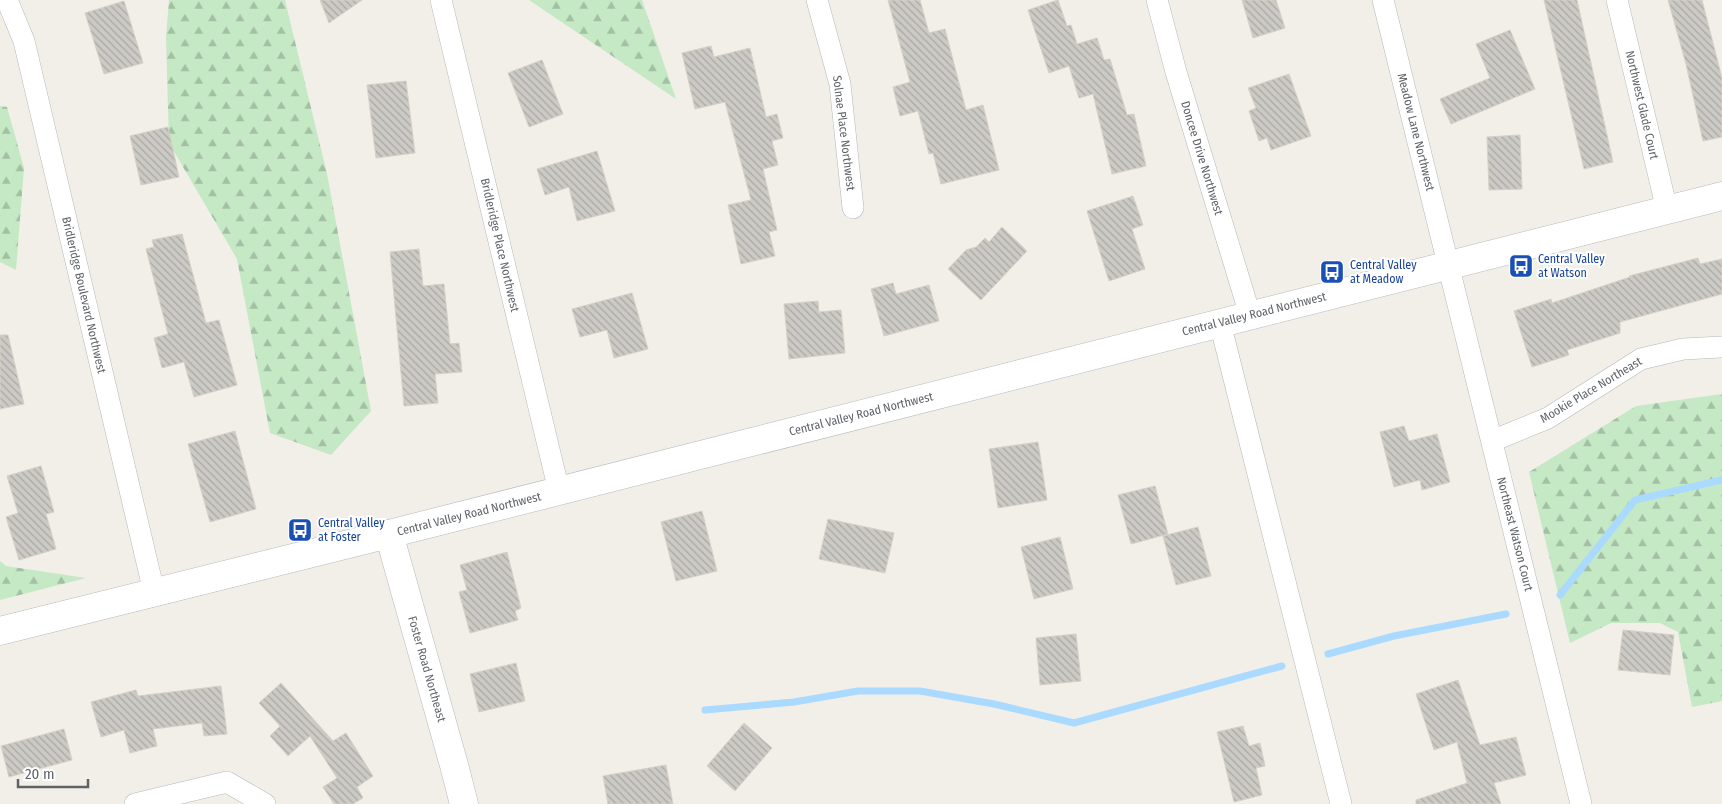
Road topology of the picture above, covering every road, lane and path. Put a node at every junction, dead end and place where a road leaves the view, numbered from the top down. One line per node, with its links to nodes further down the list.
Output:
1 (7, 0): 17 (street, Bridleridge Boulevard Northwest)
2 (441, 0): 15 (street, Bridleridge Place Northwest)
3 (817, 0): 8 (street, Solnae Place Northwest)
4 (1157, 0): 11 (street, Doncee Drive Northwest)
5 (1383, 0): 10 (street, Meadow Lane Northwest)
6 (1617, 0): 9 (street, Northwest Glade Court)
7 (1722, 196): 9 (main road, Central Valley Road Northwest)
8 (853, 208)
9 (1667, 210): 10 (main road, Central Valley Road Northwest)
10 (1449, 264): 11 (main road, Central Valley Road Northwest); 14 (street, Northeast Watson Court)
11 (1250, 315): 12 (main road, Central Valley Road Northwest)
12 (1220, 323): 15 (main road, Central Valley Road Northwest); 22 (street)
13 (1722, 347): 14 (street, Mookie Place Northeast)
14 (1492, 441): 23 (street, Northeast Watson Court)
15 (559, 491): 16 (main road, Central Valley Road Northwest)
16 (389, 534): 17 (main road, Central Valley Road Northwest); 21 (main road, Foster Road Northeast)
17 (154, 592): 18 (main road, Central Valley Road Northwest)
18 (0, 631)
19 (135, 804): 20 (street)
20 (265, 804)
21 (464, 804)
22 (1341, 804)
23 (1580, 804)

